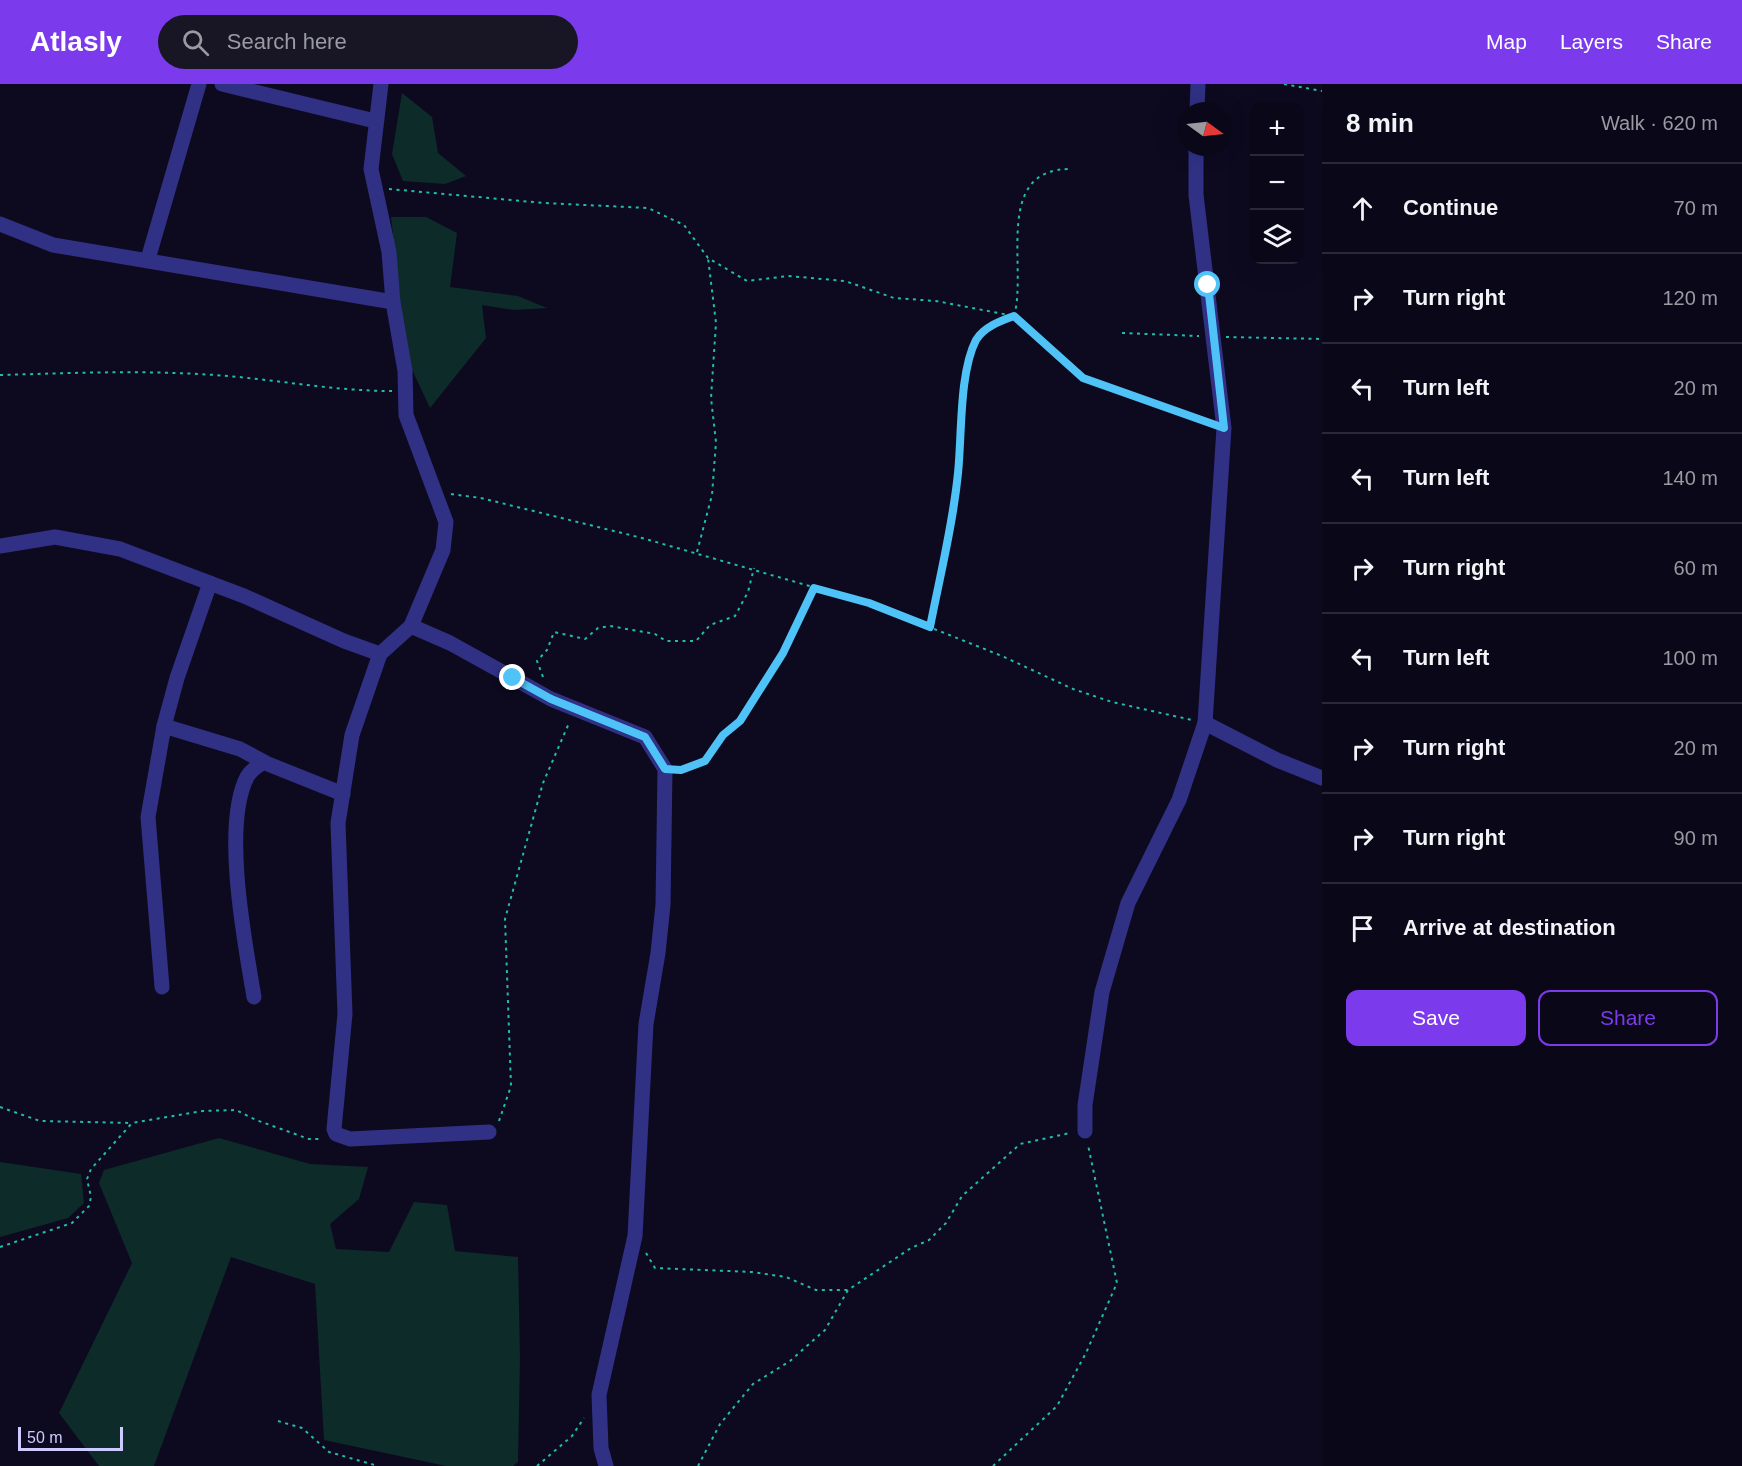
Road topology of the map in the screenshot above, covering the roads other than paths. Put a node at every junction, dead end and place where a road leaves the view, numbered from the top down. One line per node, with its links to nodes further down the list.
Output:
1 (199, 84): 9 (street)
2 (222, 84): 6 (street)
3 (381, 84): 6 (street)
4 (1198, 84): 5 (street)
5 (1197, 102)
6 (375, 121): 10 (street)
7 (1197, 156): 15 (street)
8 (0, 224): 9 (street)
9 (148, 259): 10 (street)
10 (393, 302): 13 (street)
11 (0, 548): 12 (street)
12 (210, 583): 14 (street); 16 (street)
13 (411, 626): 14 (street); 24 (street)
14 (380, 654): 19 (street)
15 (1205, 723): 18 (street); 22 (street)
16 (164, 726): 17 (street); 20 (street)
17 (264, 762): 19 (street); 21 (street)
18 (1322, 778)
19 (343, 794): 23 (street)
20 (162, 987)
21 (254, 997)
22 (1085, 1131)
23 (489, 1132)
24 (606, 1466)

